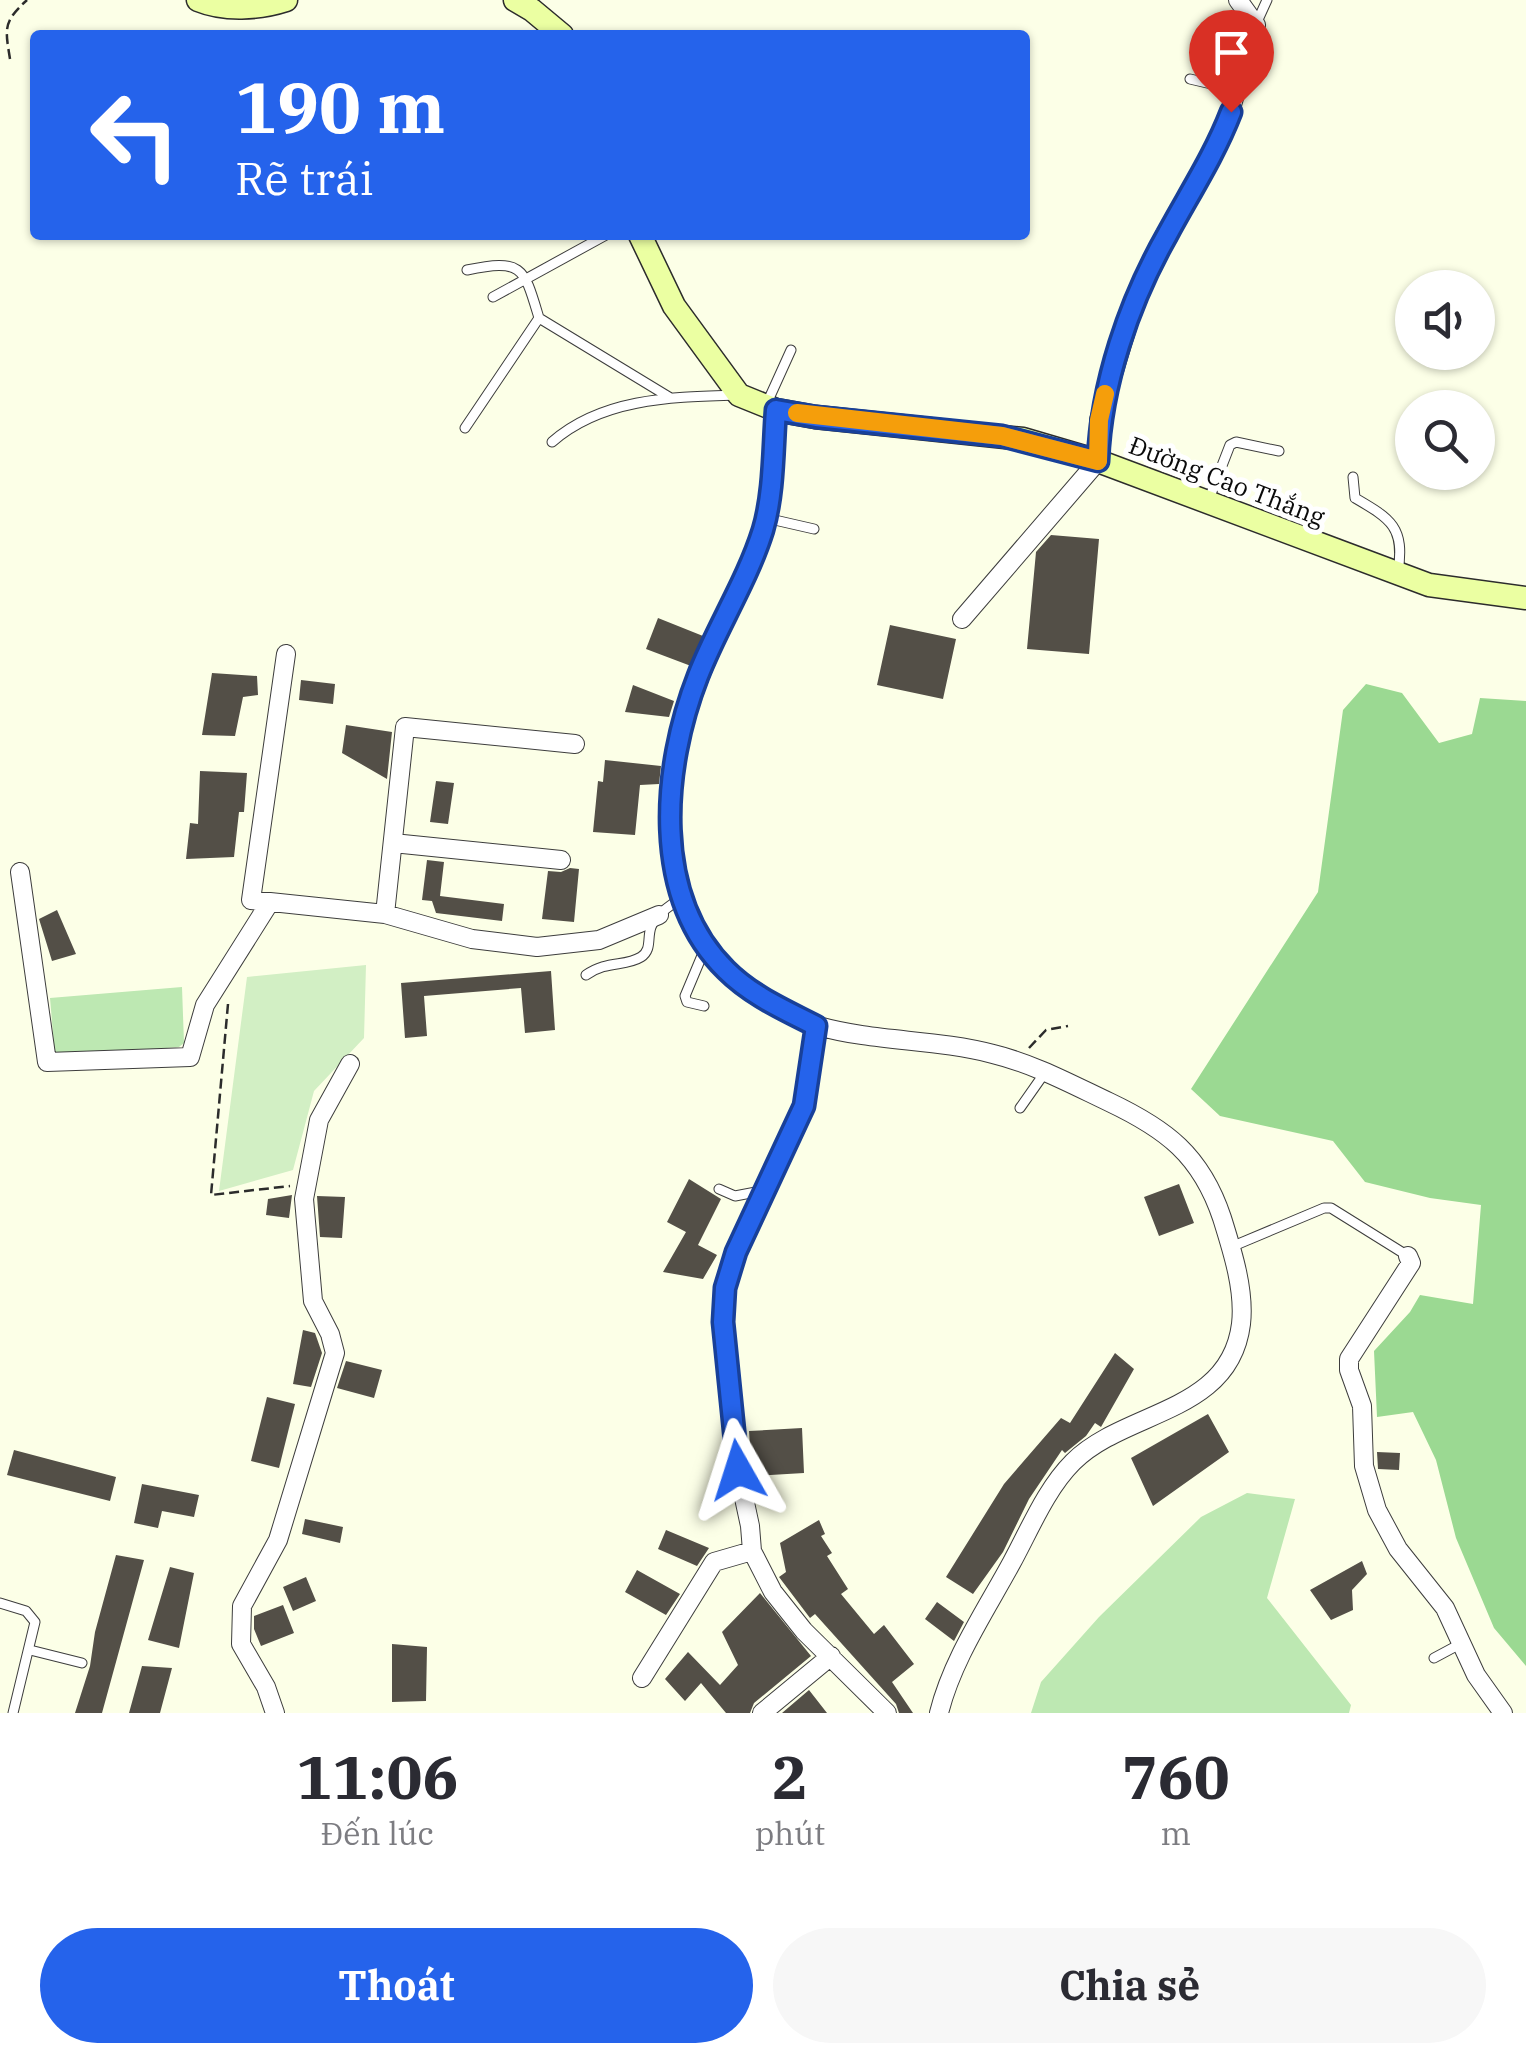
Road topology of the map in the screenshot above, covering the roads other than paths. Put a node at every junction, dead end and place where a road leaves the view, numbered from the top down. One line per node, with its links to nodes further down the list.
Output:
1 (198, 0): 2 (street)
2 (286, 0)
3 (515, 0): 7 (street)
4 (1238, 0): 6 (street)
5 (1267, 0): 6 (lane)
6 (1256, 24): 9 (street)
7 (555, 30)
8 (1190, 79): 9 (lane)
9 (1237, 90): 23 (street)
10 (597, 240): 13 (lane)
11 (642, 240): 17 (street)
12 (468, 270): 13 (lane)
13 (527, 279): 14 (lane); 15 (lane)
14 (494, 297)
15 (540, 318): 18 (lane); 20 (lane)
16 (791, 350): 19 (lane)
17 (739, 396): 18 (lane); 19 (street, Đường Cao Thắng)
18 (669, 398): 21 (lane)
19 (771, 408): 23 (street, Đường Cao Thắng); 26 (street)
20 (465, 428)
21 (552, 442)
22 (1279, 451): 25 (lane)
23 (1098, 461): 25 (street, Đường Cao Thắng); 30 (street)
24 (1353, 477): 28 (lane)
25 (1208, 502): 28 (street, Đường Cao Thắng)
26 (766, 518): 27 (lane); 36 (street)
27 (814, 529)
28 (1398, 574): 29 (street, Đường Cao Thắng)
29 (1526, 598)
30 (962, 619)
31 (286, 654): 37 (street)
32 (575, 744): 33 (street)
33 (393, 843): 34 (street); 38 (street)
34 (561, 860)
35 (20, 872): 37 (street)
36 (680, 898): 39 (lane); 40 (street)
37 (270, 902): 38 (street)
38 (385, 914): 39 (street)
39 (659, 915): 41 (lane)
40 (706, 946): 42 (lane); 43 (street)
41 (586, 975)
42 (704, 1006)
43 (816, 1026): 45 (street); 48 (street)
44 (350, 1064): 60 (street)
45 (1046, 1071): 46 (lane); 49 (street)
46 (1020, 1108)
47 (719, 1190): 48 (lane)
48 (764, 1195): 51 (street)
49 (1231, 1248): 50 (lane); 63 (street)
50 (1408, 1256): 53 (street)
51 (752, 1551): 55 (street); 58 (street)
52 (0, 1603): 54 (lane)
53 (1462, 1643): 56 (lane); 64 (street)
54 (30, 1650): 57 (lane); 59 (lane)
55 (831, 1656): 61 (street); 62 (street)
56 (1434, 1658)
57 (82, 1662)
58 (642, 1678)
59 (13, 1713)
60 (276, 1713)
61 (762, 1713)
62 (886, 1713)
63 (939, 1713)
64 (1503, 1713)

